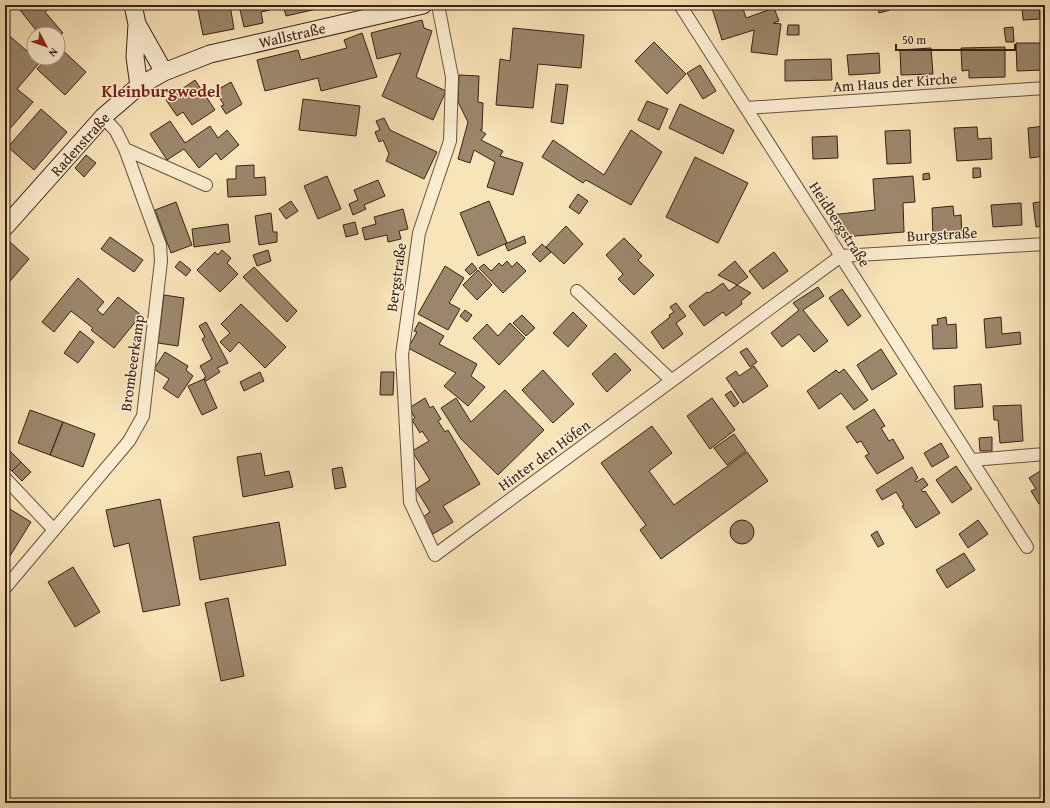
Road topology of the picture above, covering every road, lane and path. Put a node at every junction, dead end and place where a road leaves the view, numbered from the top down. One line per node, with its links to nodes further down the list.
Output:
1 (133, 5): 5 (street)
2 (423, 5): 6 (street, Wallstraße)
3 (438, 5): 23 (street, Bergstraße)
4 (680, 5): 9 (street, Heidbergstraße)
5 (137, 24): 6 (street); 7 (street)
6 (164, 72): 7 (street, Radenstraße)
7 (139, 86): 10 (street, Radenstraße)
8 (1045, 88): 9 (street, Am Haus der Kirche)
9 (746, 108): 15 (street, Heidbergstraße)
10 (103, 117): 11 (street, Brombeerkamp); 13 (street, Radenstraße)
11 (125, 149): 12 (street); 21 (street, Brombeerkamp)
12 (206, 185)
13 (5, 227)
14 (1045, 244): 15 (street, Burgstraße)
15 (841, 256): 17 (street, Hinter den Höfen); 19 (street, Heidbergstraße)
16 (577, 291): 17 (street)
17 (671, 380): 23 (street, Hinter den Höfen)
18 (1045, 454): 19 (street)
19 (972, 460): 22 (street, Heidbergstraße)
20 (5, 478): 21 (street)
21 (54, 530): 24 (street, Brombeerkamp)
22 (1028, 547)
23 (435, 554)
24 (5, 588)

